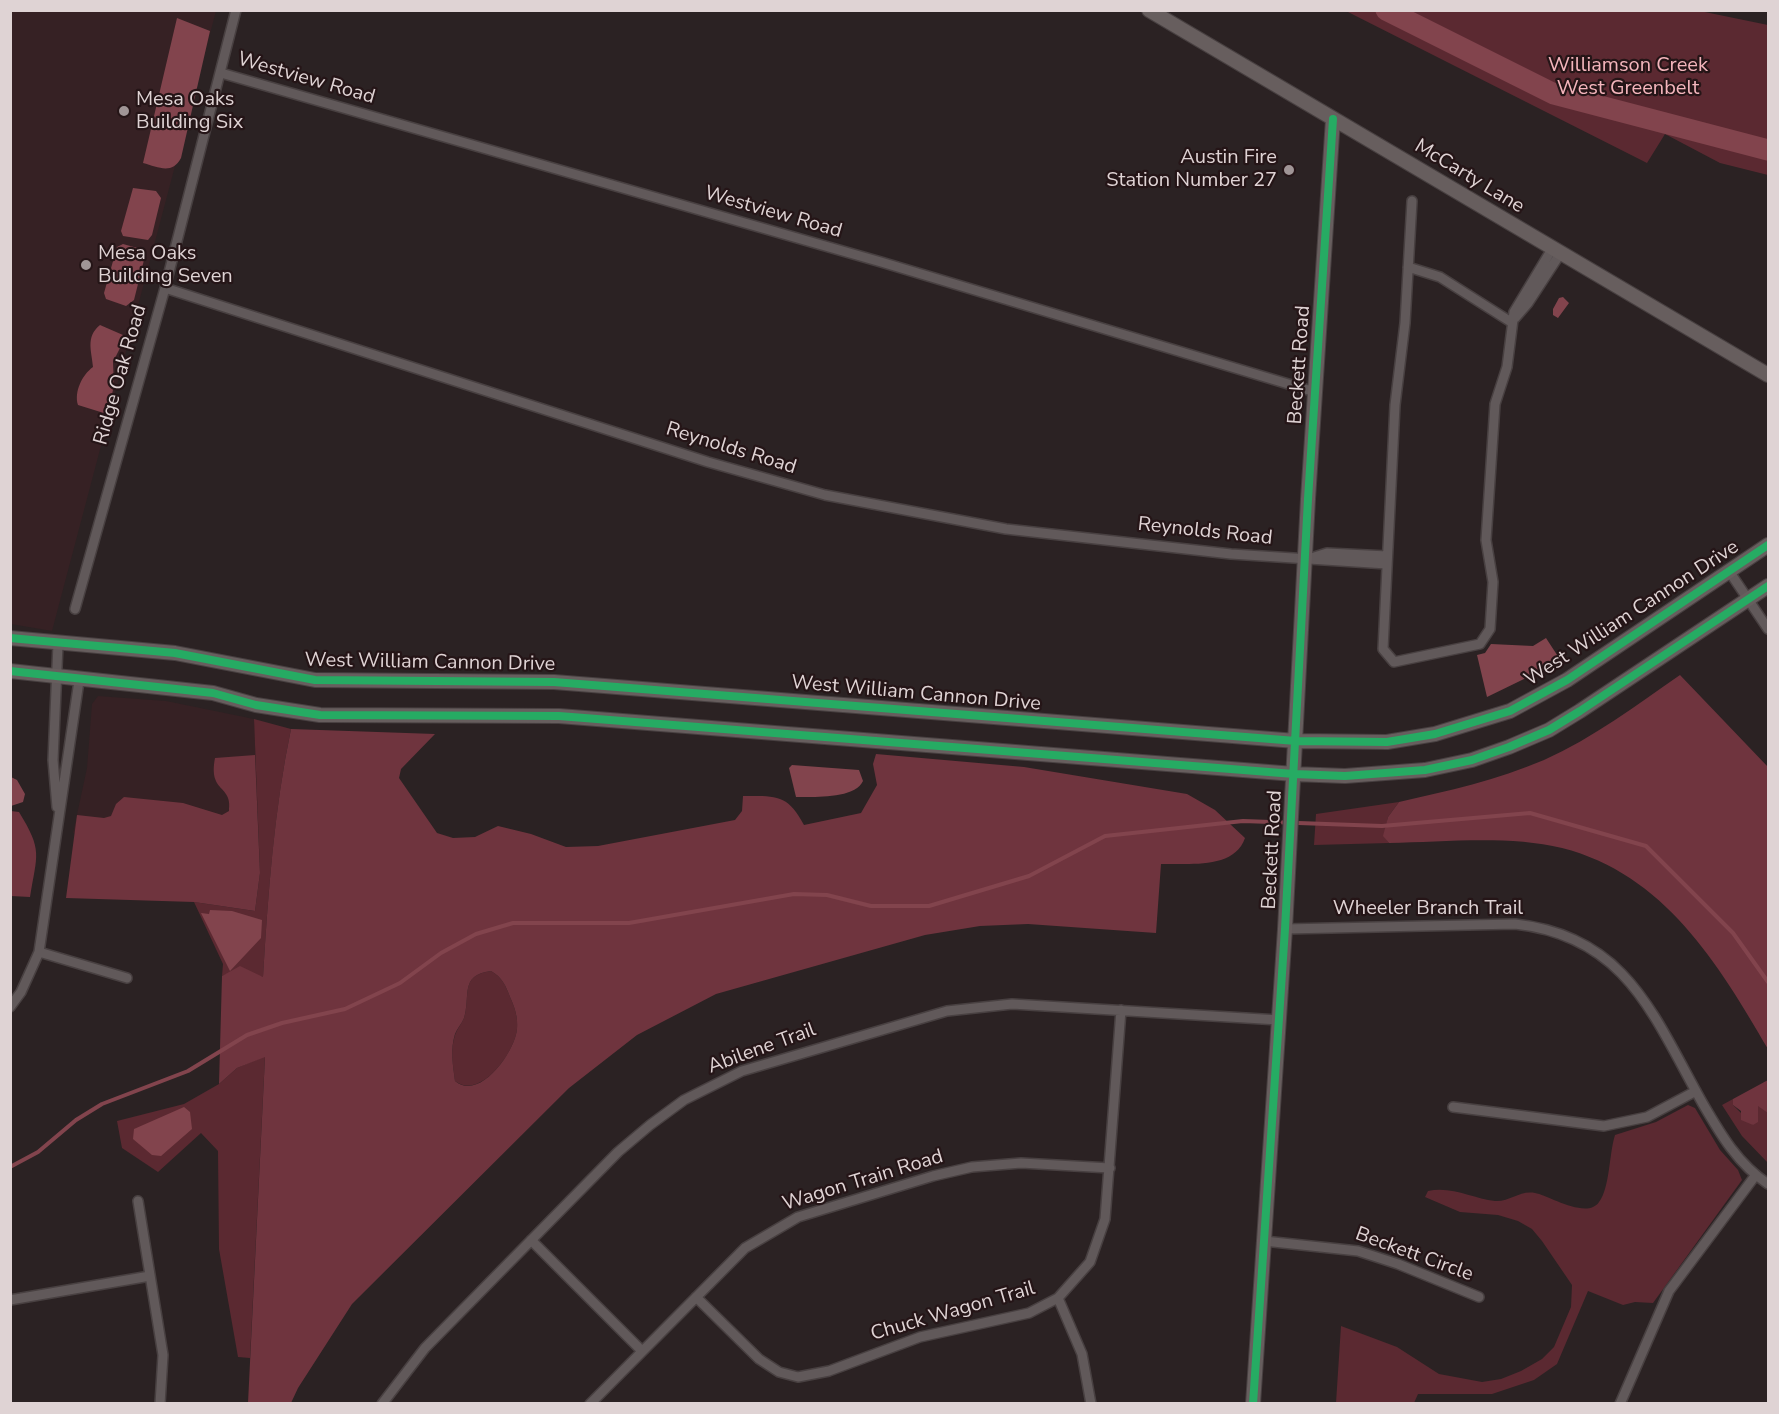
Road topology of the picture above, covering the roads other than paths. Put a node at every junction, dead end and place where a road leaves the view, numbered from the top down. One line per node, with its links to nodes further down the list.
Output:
1 (237, 10): 3 (street, Ridge Oak Road)
2 (1149, 10): 4 (main road, McCarty Lane)
3 (221, 73): 8 (street, Ridge Oak Road); 11 (street, Westview Road)
4 (1333, 119): 6 (main road, McCarty Lane); 11 (main road, Beckett Road)
5 (1412, 201): 7 (street)
6 (1556, 251): 9 (street); 10 (main road, McCarty Lane)
7 (1408, 267): 9 (street); 14 (street)
8 (165, 288): 13 (street, Reynolds Road); 18 (street, Ridge Oak Road)
9 (1511, 322): 14 (street)
10 (1768, 375)
11 (1315, 392): 13 (main road, Beckett Road)
12 (1768, 545): 15 (main road, West William Cannon Drive)
13 (1306, 560): 14 (street, Reynolds Road); 25 (main road, Beckett Road)
14 (1387, 560)
15 (1729, 571): 17 (street); 25 (main road, West William Cannon Drive)
16 (1768, 586): 17 (main road)
17 (1748, 600): 19 (street); 26 (main road)
18 (75, 609)
19 (1768, 629)
20 (10, 638): 21 (main road, West William Cannon Drive)
21 (58, 644): 23 (street); 25 (main road, West William Cannon Drive)
22 (10, 671): 23 (main road)
23 (56, 677): 24 (main road); 27 (street)
24 (80, 681): 26 (main road); 27 (street)
25 (1296, 741): 26 (main road, Beckett Road)
26 (1294, 774): 28 (main road, Beckett Road)
27 (58, 818): 29 (street)
28 (1285, 929): 33 (main road, Beckett Road); 34 (street, Wheeler Branch Trail)
29 (39, 952): 30 (street); 31 (street)
30 (127, 978)
31 (10, 1007)
32 (1120, 1010): 33 (street, Abilene Trail); 36 (street, Chuck Wagon Trail); 40 (street, Abilene Trail)
33 (1279, 1020): 41 (main road, Beckett Road)
34 (1696, 1091): 35 (street); 37 (street, Wheeler Branch Trail)
35 (1453, 1107)
36 (1110, 1168): 43 (street, Wagon Train Road); 45 (street, Chuck Wagon Trail)
37 (1755, 1176): 38 (street, Wheeler Branch Trail); 53 (street)
38 (1768, 1184)
39 (138, 1201): 42 (street)
40 (531, 1240): 47 (street); 49 (street, Abilene Trail)
41 (1264, 1241): 44 (street, Beckett Circle); 52 (main road, Beckett Road)
42 (150, 1276): 46 (street); 48 (street)
43 (696, 1297): 45 (street, Chuck Wagon Trail); 47 (street, Wagon Train Road)
44 (1479, 1297)
45 (1058, 1298): 51 (street)
46 (10, 1300)
47 (641, 1350): 50 (street, Wagon Train Road)
48 (160, 1404)
49 (382, 1404)
50 (590, 1404)
51 (1091, 1404)
52 (1253, 1404)
53 (1620, 1404)

